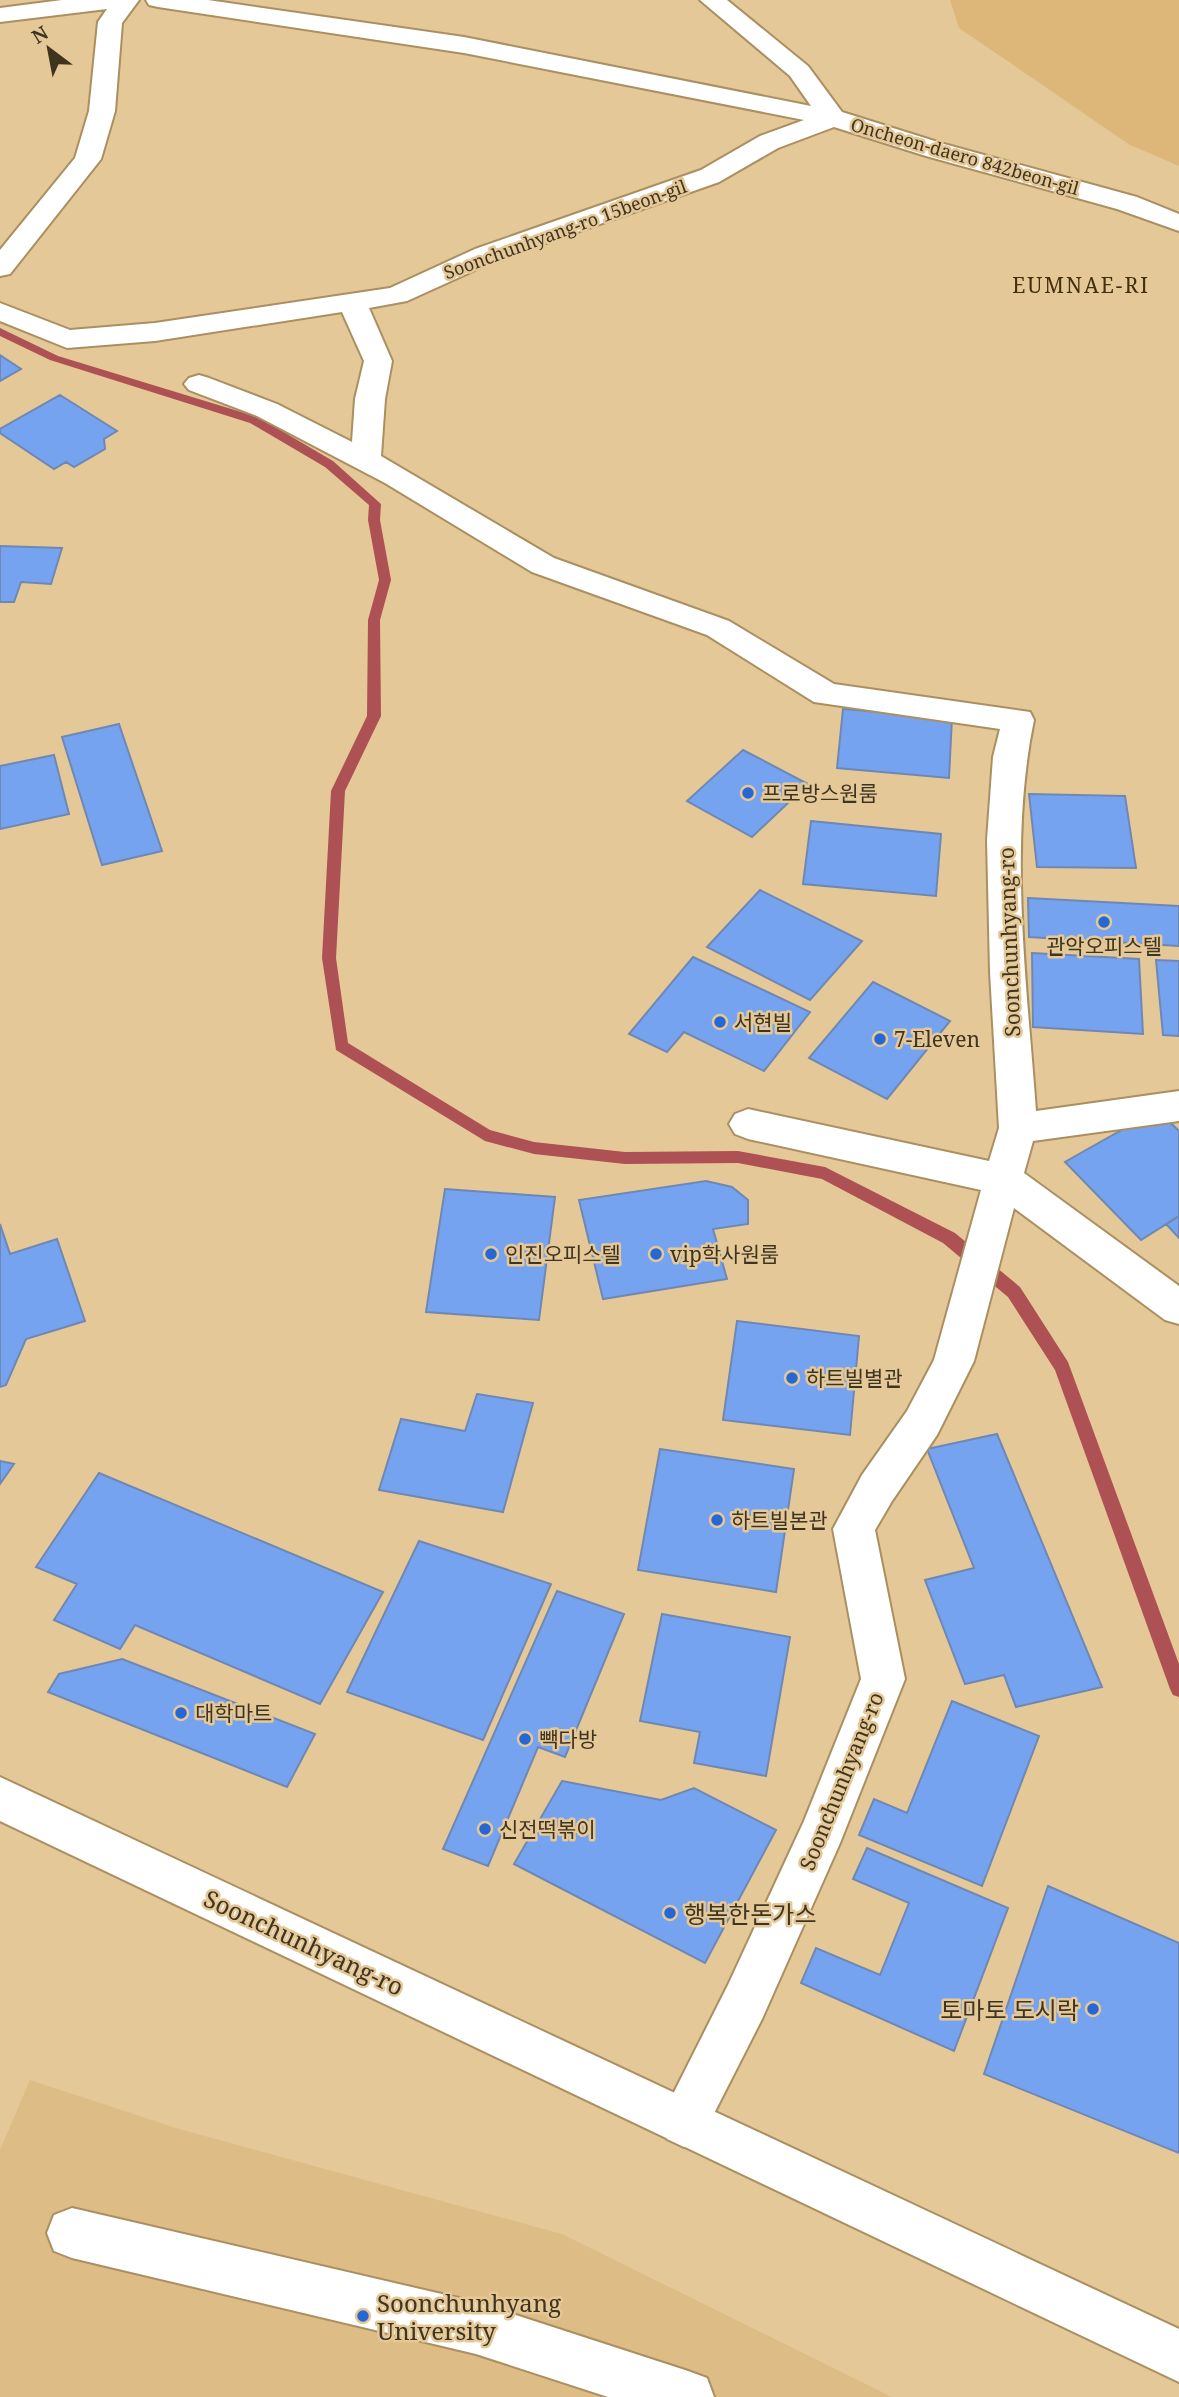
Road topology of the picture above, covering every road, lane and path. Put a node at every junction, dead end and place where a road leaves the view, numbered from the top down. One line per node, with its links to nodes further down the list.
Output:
1 (124, 0): 4 (street); 7 (street)
2 (158, 0): 5 (street)
3 (712, 0): 5 (street, Oncheon-daero 842beon-gil)
4 (0, 15)
5 (833, 118): 6 (street, Oncheon-daero 842beon-gil); 8 (street, Soonchunhyang-ro 15beon-gil)
6 (1179, 223)
7 (0, 268)
8 (352, 302): 9 (street, Soonchunhyang-ro 15beon-gil); 11 (street)
9 (0, 311)
10 (199, 384): 11 (street)
11 (366, 461): 14 (street, Soonchunhyang-ro)
12 (1179, 1106): 14 (street)
13 (748, 1124): 15 (street)
14 (1018, 1128): 15 (street, Soonchunhyang-ro)
15 (1005, 1180): 16 (street); 18 (street, Soonchunhyang-ro)
16 (1179, 1308)
17 (0, 1798): 18 (street, Soonchunhyang-ro)
18 (684, 2122): 20 (street, Soonchunhyang-ro)
19 (72, 2234): 21 (street)
20 (1179, 2356)
21 (688, 2397)

